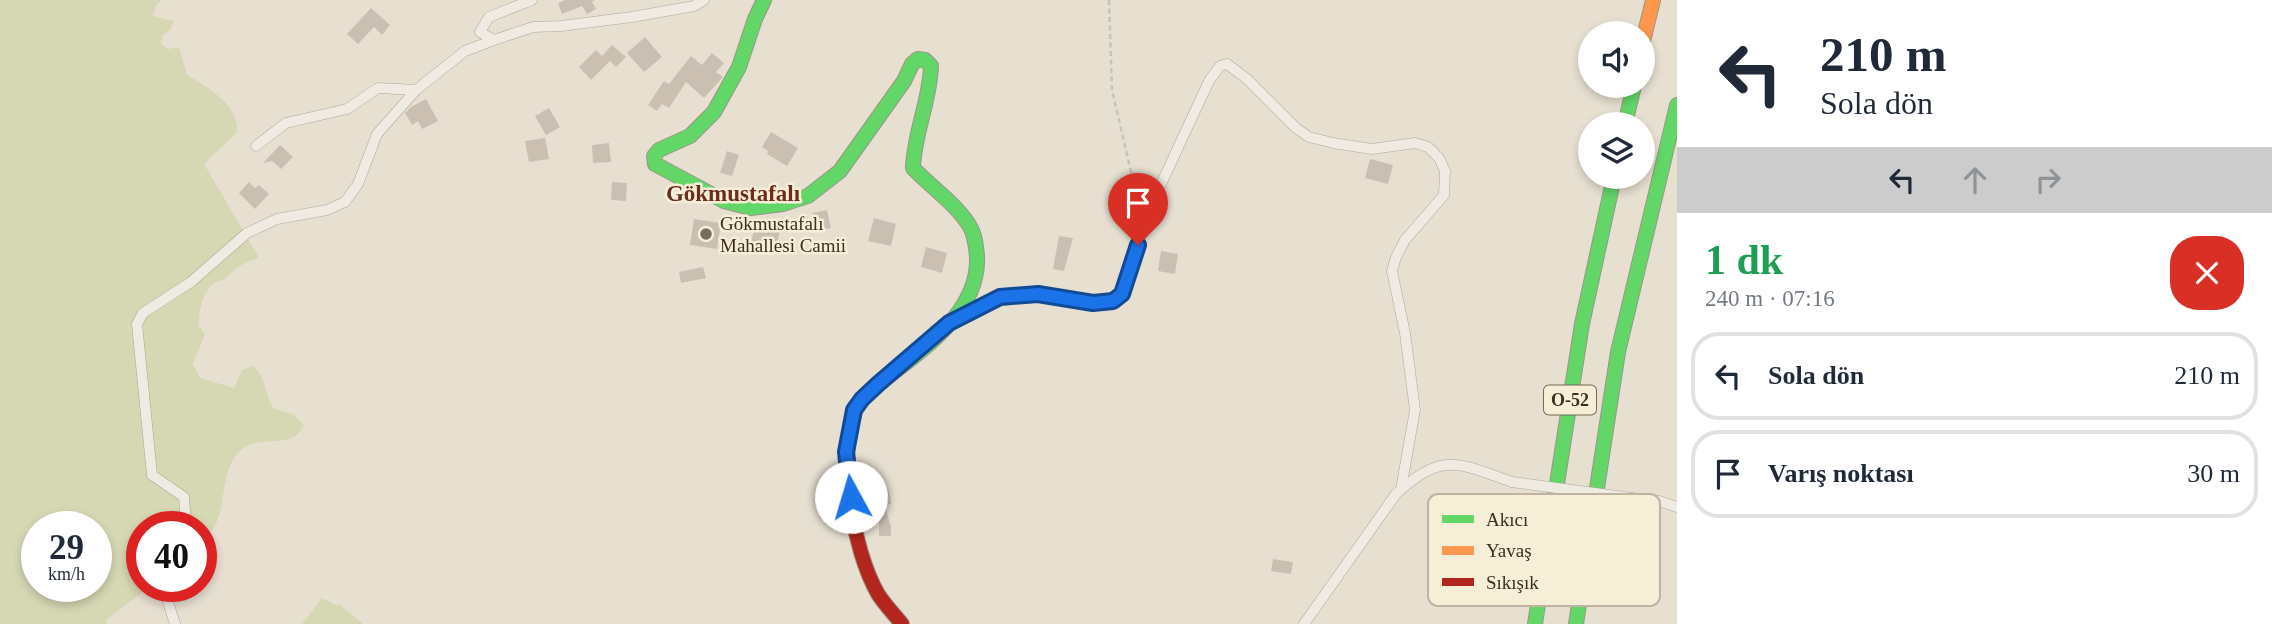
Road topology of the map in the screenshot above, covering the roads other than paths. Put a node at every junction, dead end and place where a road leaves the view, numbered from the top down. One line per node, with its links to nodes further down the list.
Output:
1 (532, 0): 6 (street)
2 (704, 0): 6 (street)
3 (764, 0): 11 (main road)
4 (1653, 0): 5 (main road)
5 (1648, 21)
6 (494, 40): 7 (street)
7 (416, 90): 9 (street); 18 (street)
8 (1677, 105): 14 (main road, O-52)
9 (256, 146)
10 (1611, 189): 13 (main road, O-52)
11 (949, 323): 12 (street); 23 (main road)
12 (1401, 489): 15 (street, bridge); 24 (street)
13 (1555, 494)
14 (1596, 494)
15 (1602, 494)
16 (1660, 501): 17 (street, bridge)
17 (1677, 507)
18 (185, 511)
19 (168, 602): 22 (street)
20 (1538, 606): 25 (main road, O-52)
21 (1579, 606): 26 (main road, O-52)
22 (175, 624)
23 (902, 624)
24 (1304, 624)
25 (1535, 624)
26 (1576, 624)

